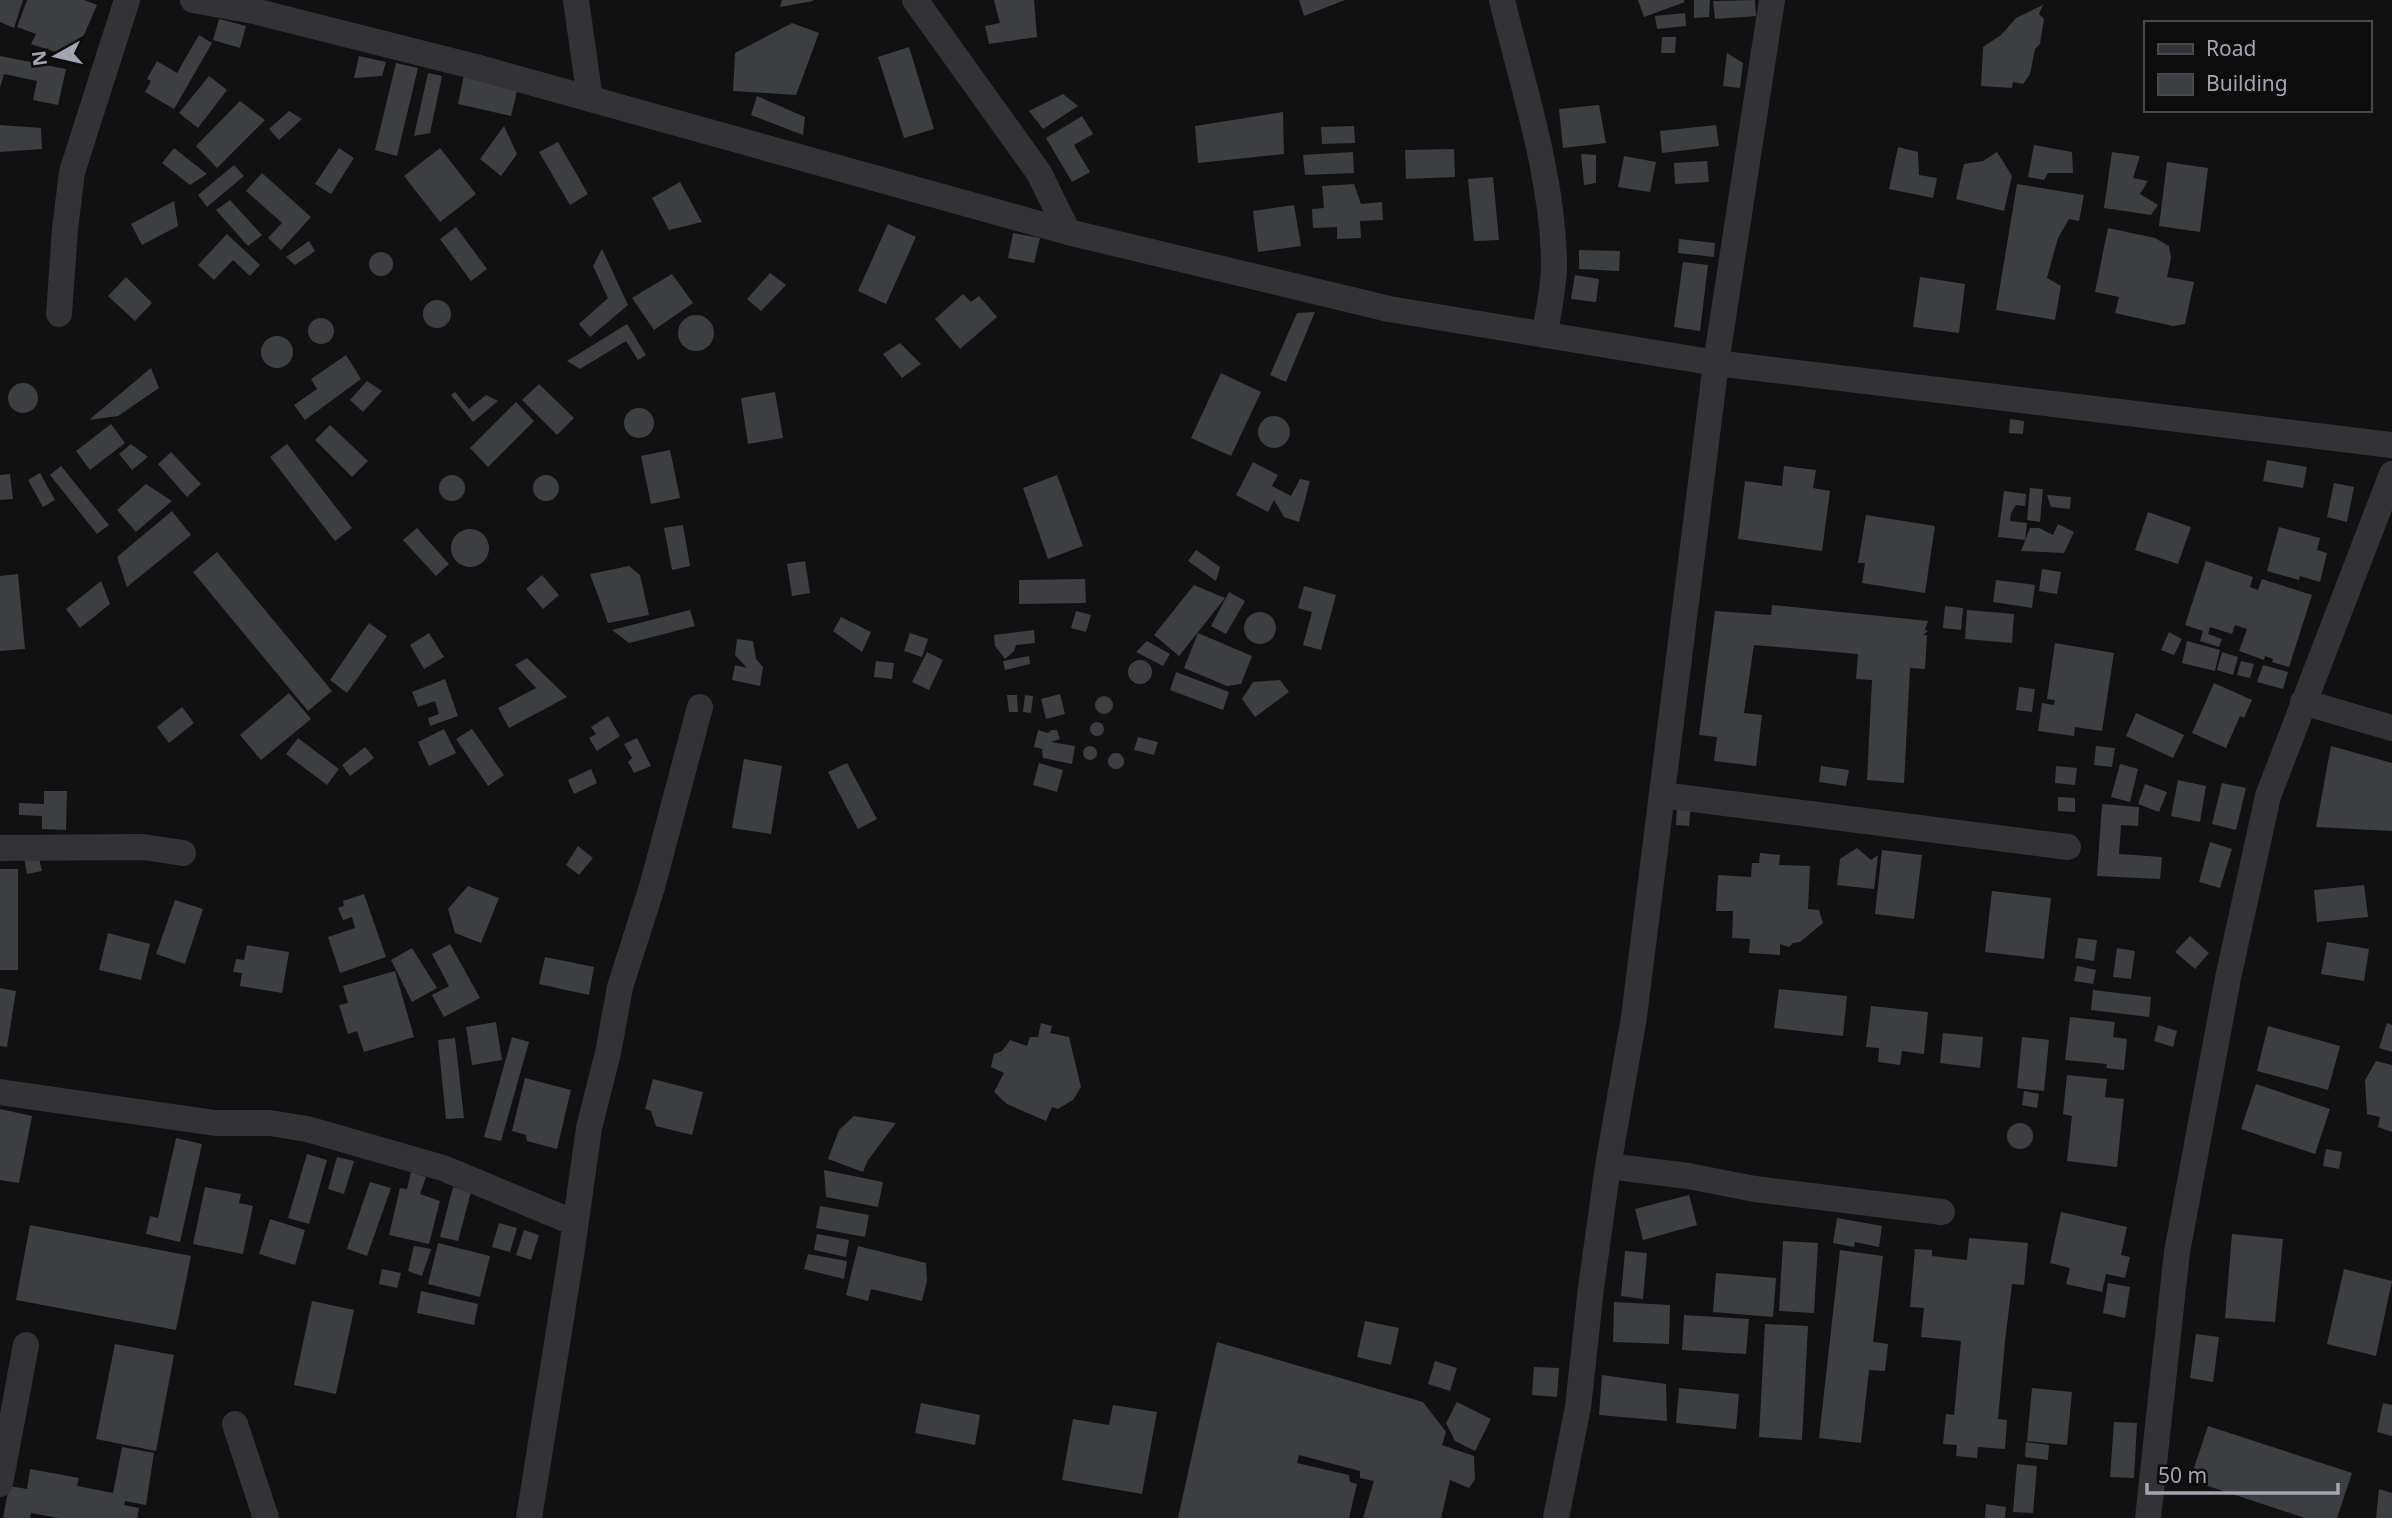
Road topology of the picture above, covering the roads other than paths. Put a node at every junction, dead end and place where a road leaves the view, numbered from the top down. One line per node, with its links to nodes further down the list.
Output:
1 (127, 0): 10 (street)
2 (193, 0): 7 (street)
3 (576, 0): 8 (street)
4 (915, 0): 9 (street)
5 (1502, 0): 11 (street)
6 (1772, 0): 12 (street)
7 (254, 6): 8 (street)
8 (590, 99): 9 (street)
9 (1068, 232): 11 (street)
10 (59, 314)
11 (1545, 335): 12 (street)
12 (1716, 363): 13 (street); 18 (street)
13 (2392, 445)
14 (2392, 474): 15 (street)
15 (2303, 702): 17 (street); 32 (street)
16 (700, 707): 25 (street)
17 (2392, 729)
18 (1662, 795): 19 (street); 23 (street)
19 (2068, 847)
20 (0, 848): 21 (street)
21 (183, 853)
22 (0, 1092): 25 (street)
23 (1608, 1166): 24 (street); 31 (street)
24 (1942, 1212)
25 (575, 1223): 30 (street)
26 (26, 1345): 28 (street)
27 (235, 1424): 29 (street)
28 (0, 1485)
29 (266, 1518)
30 (529, 1518)
31 (1556, 1518)
32 (2148, 1518)

